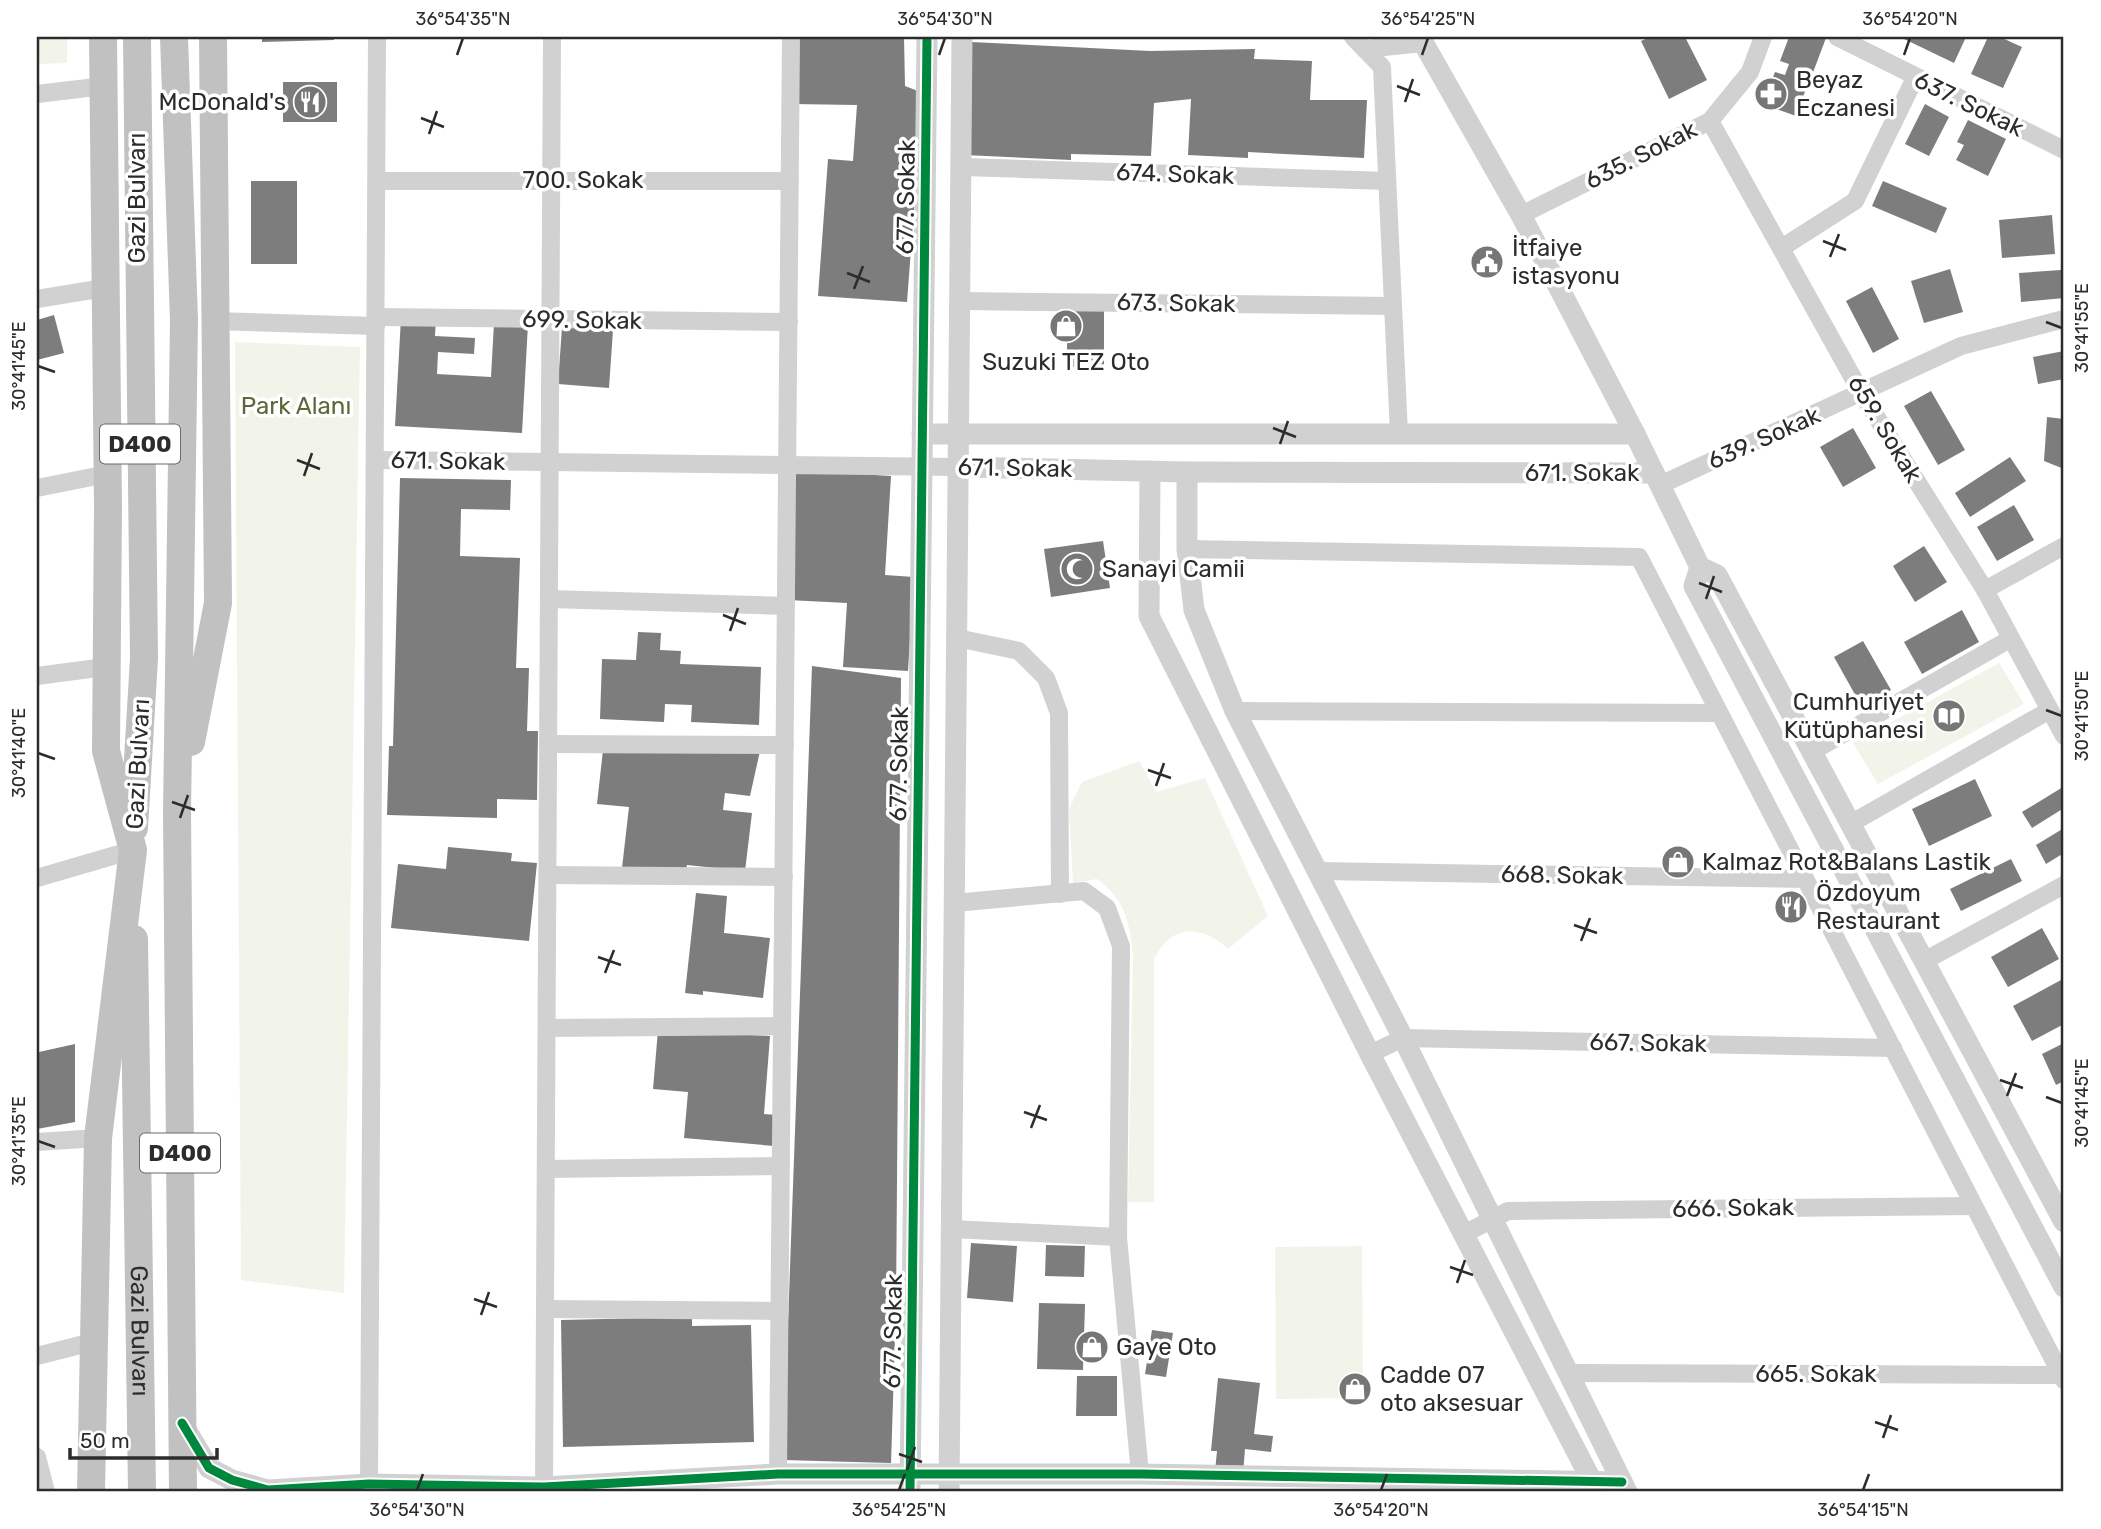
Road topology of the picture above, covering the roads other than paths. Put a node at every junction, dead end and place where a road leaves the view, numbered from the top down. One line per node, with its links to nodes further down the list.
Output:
1 (103, 37): 16 (highway)
2 (137, 37): 70 (highway, Gazi Bulvarı / D400)
3 (174, 37): 68 (highway, Gazi Bulvarı / D400)
4 (213, 37): 33 (highway)
5 (377, 37): 6 (street); 22 (street)
6 (387, 37)
7 (552, 37): 21 (street)
8 (791, 37): 23 (street)
9 (927, 37): 37 (street, 677. Sokak)
10 (962, 37): 20 (street)
11 (1763, 37): 18 (street, 635. Sokak)
12 (1837, 37): 15 (street, 637. Sokak)
13 (1422, 40): 14 (street); 25 (street)
14 (1359, 43): 24 (street)
15 (1915, 78): 19 (street, 637. Sokak); 26 (street)
16 (104, 86): 17 (street); 27 (highway)
17 (37, 94)
18 (1710, 121): 25 (street, 635. Sokak); 26 (street, 659. Sokak)
19 (2062, 153)
20 (963, 167): 24 (street, 674. Sokak); 29 (street)
21 (551, 180): 22 (street, 700. Sokak); 23 (street, 700. Sokak); 32 (street)
22 (377, 181): 34 (street)
23 (790, 181): 35 (street)
24 (1387, 181): 30 (street)
25 (1521, 215): 38 (street)
26 (1783, 247): 36 (street, 659. Sokak)
27 (104, 288): 28 (street); 48 (highway)
28 (37, 299)
29 (960, 301): 30 (street, 673. Sokak); 40 (street)
30 (1392, 306): 39 (street)
31 (2064, 319): 36 (street, 639. Sokak)
32 (551, 320): 34 (street, 699. Sokak); 35 (street, 699. Sokak); 42 (street)
33 (214, 321): 34 (street, 699. Sokak); 68 (highway)
34 (376, 321): 41 (street)
35 (789, 322): 43 (street)
36 (1862, 394): 49 (street, 639. Sokak); 54 (street, 659. Sokak)
37 (922, 434): 40 (street, 671. Sokak); 44 (street, 677. Sokak)
38 (1635, 434): 39 (street, 671. Sokak); 49 (street)
39 (1399, 435): 40 (street, 671. Sokak)
40 (960, 436): 45 (street)
41 (375, 460): 42 (street, 671. Sokak); 108 (street)
42 (550, 463): 43 (street, 671. Sokak); 55 (street)
43 (788, 465): 44 (street, 671. Sokak); 56 (street)
44 (922, 467): 45 (street, 671. Sokak); 106 (street, 677. Sokak)
45 (958, 467): 46 (street, 671. Sokak); 57 (street)
46 (1150, 471): 47 (street, 671. Sokak); 84 (street)
47 (1187, 472): 49 (street, 671. Sokak); 52 (street)
48 (107, 474): 50 (street); 59 (highway)
49 (1657, 479): 53 (street)
50 (37, 488)
51 (2064, 546): 54 (street)
52 (1187, 548): 62 (street); 63 (street)
53 (1700, 567): 67 (street); 95 (street)
54 (1985, 590): 58 (street, 659. Sokak)
55 (549, 599): 56 (street); 65 (street)
56 (786, 606): 66 (street)
57 (957, 638): 77 (street); 78 (street)
58 (2010, 639): 61 (street, 659. Sokak); 67 (street)
59 (105, 667): 60 (street); 70 (highway)
60 (37, 676)
61 (2050, 709): 64 (street, 659. Sokak); 69 (street)
62 (1235, 711): 63 (street); 71 (street)
63 (1719, 713): 75 (street)
64 (2064, 736)
65 (548, 744): 66 (street); 72 (street)
66 (785, 745): 73 (street)
67 (1812, 751): 69 (street)
68 (177, 813): 102 (highway, Gazi Bulvarı / D400)
69 (1850, 824): 79 (street)
70 (132, 850): 74 (street); 85 (highway); 115 (highway, Gazi Bulvarı / D400)
71 (1319, 871): 75 (street, 668. Sokak); 82 (street)
72 (548, 875): 73 (street); 81 (street)
73 (783, 877): 80 (street)
74 (37, 878)
75 (1805, 879): 83 (street)
76 (2064, 886): 79 (street)
77 (1060, 894): 78 (street); 94 (street)
78 (954, 903): 92 (street)
79 (1924, 961): 91 (street)
80 (782, 1026): 81 (street); 87 (street)
81 (547, 1028): 88 (street)
82 (1403, 1038): 83 (street, 667. Sokak); 84 (street); 90 (street)
83 (1893, 1048): 89 (street)
84 (1370, 1054): 93 (street)
85 (98, 1138): 86 (street); 98 (highway)
86 (37, 1142)
87 (781, 1166): 88 (street); 97 (street)
88 (546, 1169): 96 (street)
89 (1974, 1206): 90 (street, 666. Sokak); 101 (street)
90 (1492, 1217): 93 (street); 100 (street)
91 (2064, 1222)
92 (952, 1229): 94 (street); 107 (street)
93 (1464, 1234): 110 (street)
94 (1118, 1237): 104 (street)
95 (2064, 1287)
96 (545, 1309): 97 (street); 112 (street)
97 (780, 1311): 105 (street)
98 (96, 1341): 99 (street); 114 (highway)
99 (37, 1356)
100 (1569, 1373): 101 (street, 665. Sokak); 111 (street)
101 (2063, 1378)
102 (182, 1423): 108 (street); 116 (highway, Gazi Bulvarı / D400)
103 (37, 1457): 113 (street)
104 (1140, 1474): 107 (street); 109 (street)
105 (778, 1483): 106 (street); 112 (street)
106 (910, 1483): 107 (street)
107 (949, 1483)
108 (369, 1484): 112 (street)
109 (1486, 1486): 110 (street)
110 (1596, 1487): 111 (street)
111 (1625, 1487)
112 (544, 1490)
113 (46, 1492)
114 (91, 1492)
115 (142, 1492)
116 (183, 1492)

